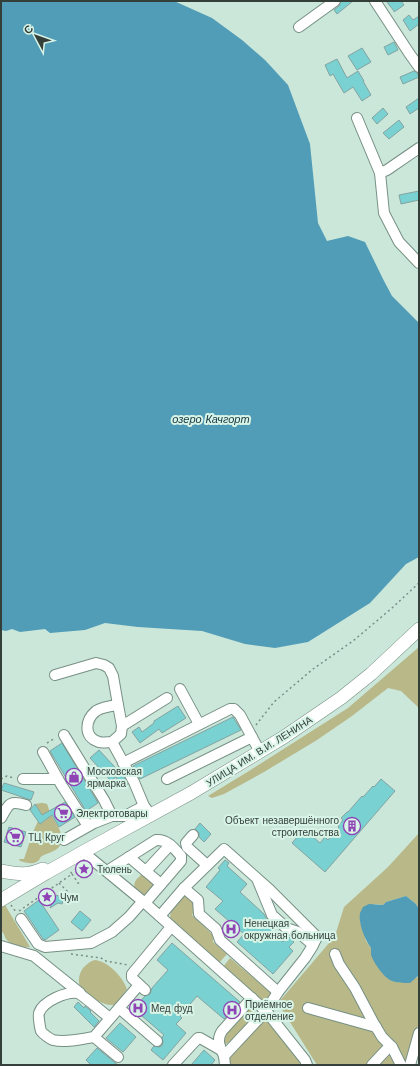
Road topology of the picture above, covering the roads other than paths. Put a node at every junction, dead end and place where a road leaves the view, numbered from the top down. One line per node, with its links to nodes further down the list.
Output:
1 (335, 1): 3 (street)
2 (375, 1): 4 (street)
3 (299, 27)
4 (419, 67)
5 (357, 118): 7 (street)
6 (419, 148): 7 (street)
7 (380, 174): 8 (street)
8 (419, 263)
9 (419, 629): 20 (main road, УЛИЦА ИМ. В.И. ЛЕНИНА)
10 (55, 675): 13 (street)
11 (180, 689): 14 (street)
12 (167, 698): 15 (street)
13 (118, 705): 15 (street); 18 (street)
14 (199, 724): 17 (street); 21 (street)
15 (122, 726): 18 (street)
16 (64, 735): 27 (street)
17 (252, 737): 20 (street); 24 (street)
18 (112, 742): 21 (street)
19 (43, 752): 23 (street)
20 (260, 752): 26 (main road, УЛИЦА ИМ. В.И. ЛЕНИНА)
21 (123, 763): 26 (street)
22 (24, 779): 23 (street)
23 (58, 779): 29 (street)
24 (167, 779)
25 (26, 805): 28 (street)
26 (147, 810): 27 (street); 33 (main road, УЛИЦА ИМ. В.И. ЛЕНИНА)
27 (112, 816): 29 (street)
28 (1, 818)
29 (88, 826): 31 (street)
30 (194, 835): 35 (street)
31 (64, 840)
32 (170, 845): 34 (street); 37 (street); 40 (street)
33 (83, 852): 36 (street); 38 (main road); 42 (main road)
34 (129, 857): 36 (street); 37 (street)
35 (207, 866): 39 (street); 41 (street)
36 (107, 871): 43 (street)
37 (146, 871): 40 (street)
38 (1, 872): 42 (main road)
39 (256, 877): 47 (street); 47 (street)
40 (161, 884): 43 (street)
41 (184, 888): 44 (street); 50 (street)
42 (5, 898)
43 (144, 902): 44 (street); 45 (street)
44 (160, 916): 46 (street)
45 (21, 919)
46 (171, 927): 52 (street); 53 (street)
47 (313, 945): 50 (street)
48 (1, 946): 51 (street)
49 (335, 954): 57 (street)
50 (278, 992): 55 (street)
51 (80, 994): 56 (street); 59 (street)
52 (252, 998): 55 (street); 63 (street)
53 (119, 1008): 56 (street); 60 (street)
54 (308, 1008): 57 (street)
55 (266, 1011): 63 (street); 65 (street)
56 (110, 1018): 59 (street)
57 (376, 1027): 61 (street)
58 (419, 1033): 68 (street)
59 (94, 1037): 62 (street)
60 (157, 1041)
61 (392, 1046): 66 (street); 67 (street)
62 (118, 1057)
63 (223, 1057): 64 (street)
64 (173, 1065)
65 (307, 1065)
66 (372, 1065)
67 (401, 1065)
68 (410, 1065)

